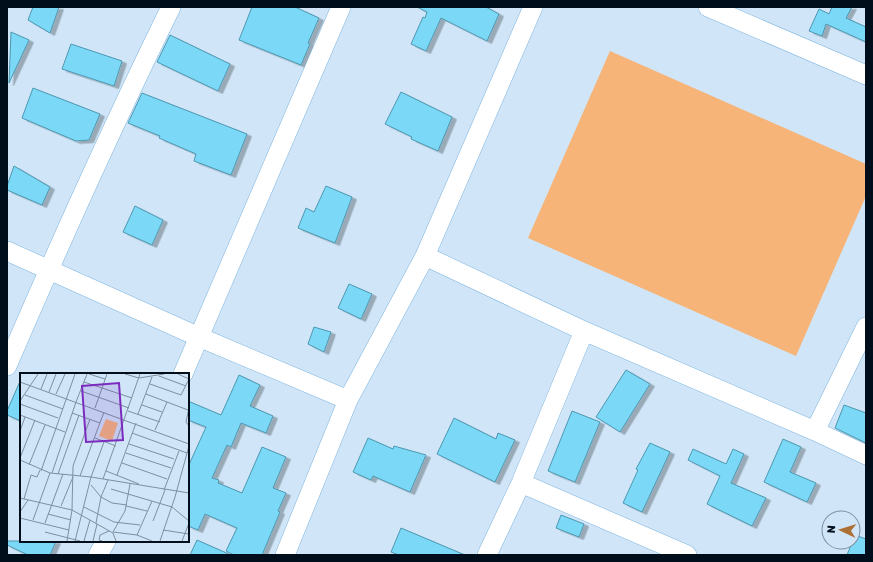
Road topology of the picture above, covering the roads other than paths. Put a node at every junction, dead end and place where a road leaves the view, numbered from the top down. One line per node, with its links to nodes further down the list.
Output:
1 (171, 7): 8 (street)
2 (341, 7): 11 (street)
3 (534, 7): 7 (street)
4 (708, 7): 5 (street)
5 (866, 74)
6 (7, 251): 8 (street)
7 (425, 256): 10 (street); 14 (street)
8 (48, 270): 11 (street); 12 (street)
9 (866, 327): 15 (street)
10 (584, 331): 15 (street); 17 (street)
11 (200, 337): 13 (street); 14 (street)
12 (7, 366)
13 (183, 373)
14 (348, 400): 20 (street)
15 (815, 431): 16 (street)
16 (866, 455)
17 (521, 483): 21 (street); 22 (street)
18 (105, 542): 19 (street)
19 (98, 555)
20 (285, 555)
21 (487, 555)
22 (687, 555)

